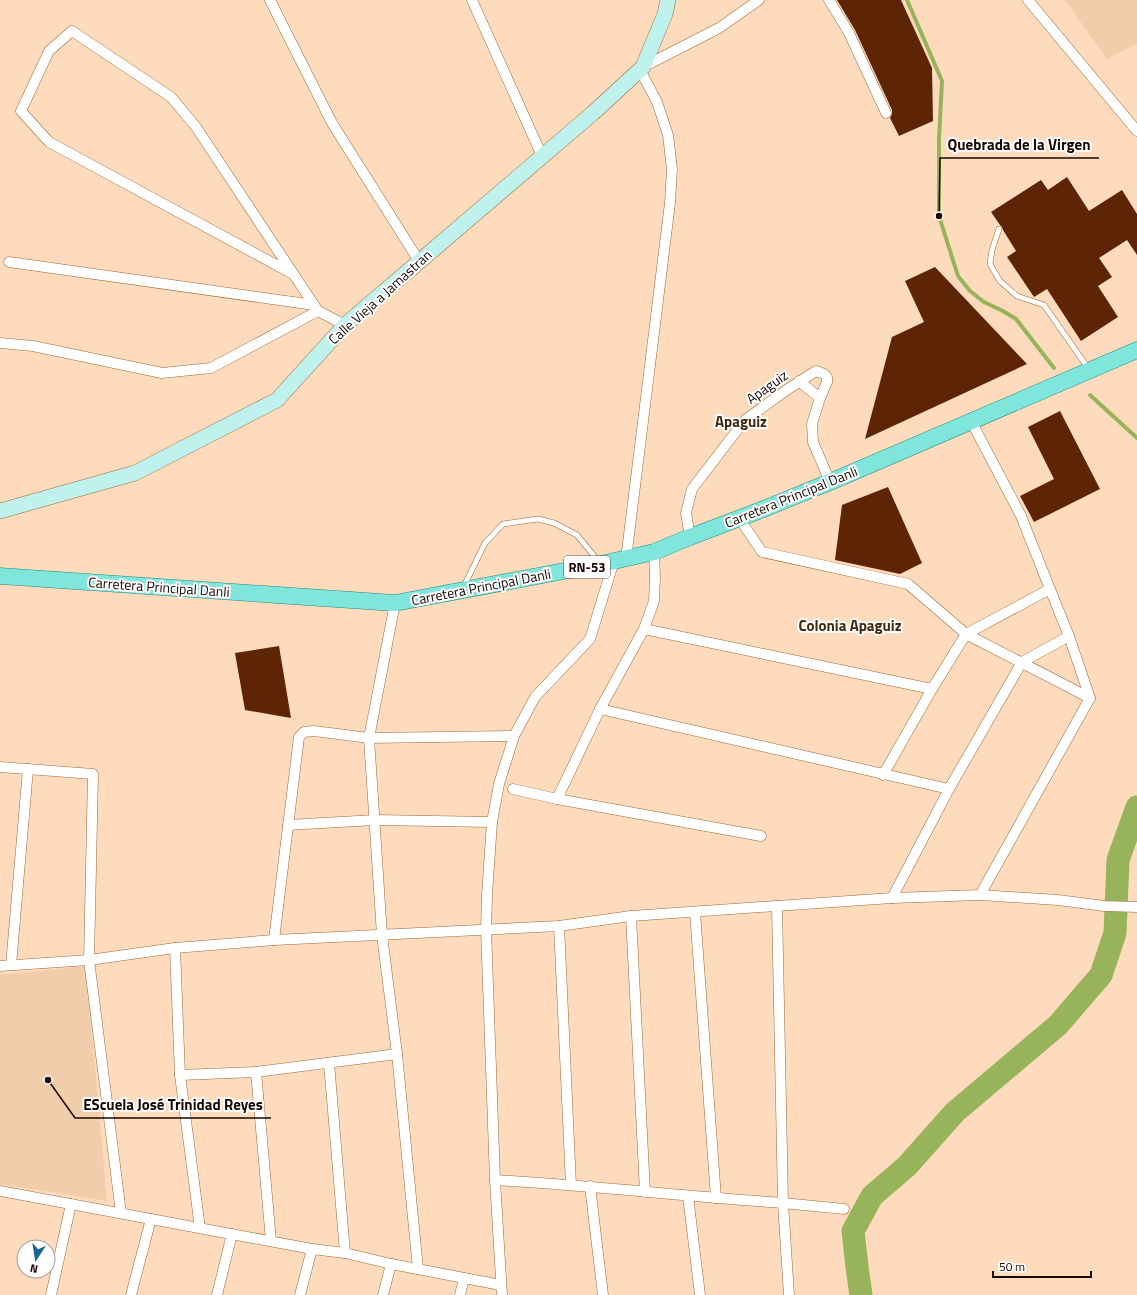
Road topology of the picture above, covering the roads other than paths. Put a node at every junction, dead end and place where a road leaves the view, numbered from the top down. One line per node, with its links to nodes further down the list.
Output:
1 (270, 0): 12 (street)
2 (472, 0): 10 (street)
3 (668, 0): 7 (street, Calle Vieja a Jamastran)
4 (759, 0): 7 (street)
5 (829, 0): 8 (street)
6 (1028, 0): 9 (street)
7 (641, 68): 10 (street, Calle Vieja a Jamastran); 28 (street)
8 (886, 113)
9 (1137, 131)
10 (542, 156): 12 (street, Calle Vieja a Jamastran)
11 (999, 229): 19 (lane)
12 (419, 261): 16 (street, Calle Vieja a Jamastran)
13 (8, 262): 15 (street)
14 (293, 274): 14 (street); 15 (street)
15 (316, 308): 16 (street); 17 (street)
16 (345, 325): 24 (street, Calle Vieja a Jamastran)
17 (0, 343)
18 (1137, 350): 19 (main road, Carretera Principal Danli / RN-53)
19 (1090, 370): 22 (main road, Carretera Principal Danli / RN-53)
20 (799, 381): 21 (street); 21 (street, Apaguiz); 26 (street, Apaguiz)
21 (820, 398): 23 (street, Apaguiz)
22 (971, 422): 23 (main road, Carretera Principal Danli / RN-53); 30 (street)
23 (830, 482): 25 (main road, Carretera Principal Danli / RN-53)
24 (0, 511)
25 (739, 518): 26 (main road, Carretera Principal Danli / RN-53); 34 (street)
26 (690, 537): 27 (main road, Carretera Principal Danli / RN-53)
27 (654, 552): 28 (main road, Carretera Principal Danli / RN-53); 33 (street)
28 (614, 562): 31 (main road, Carretera Principal Danli / RN-53); 31 (lane); 40 (street)
29 (0, 576): 32 (main road, Carretera Principal Danli / RN-53)
30 (1050, 589): 34 (street); 35 (street)
31 (462, 591): 32 (main road, Carretera Principal Danli / RN-53)
32 (395, 603): 41 (street)
33 (644, 629): 37 (street); 39 (street)
34 (966, 634): 36 (street); 37 (street)
35 (1069, 636): 36 (street); 38 (street)
36 (1022, 662): 38 (street); 46 (street)
37 (932, 690): 44 (street)
38 (1090, 698): 52 (street)
39 (600, 710): 44 (street); 47 (street)
40 (514, 736): 41 (street); 49 (street)
41 (369, 738): 48 (street); 50 (street)
42 (0, 767): 43 (street)
43 (28, 769): 63 (street); 64 (street)
44 (883, 775): 46 (street)
45 (512, 789): 47 (street)
46 (949, 789): 53 (street)
47 (557, 798): 51 (street)
48 (375, 820): 49 (street); 50 (street); 60 (street)
49 (492, 822): 59 (street)
50 (288, 825): 61 (street)
51 (761, 836)
52 (980, 895): 53 (street); 55 (street)
53 (892, 898): 54 (street)
54 (777, 906): 56 (street); 77 (street)
55 (1135, 907)
56 (695, 912): 57 (street); 76 (street)
57 (631, 916): 58 (street); 74 (street)
58 (559, 926): 59 (street); 71 (street)
59 (486, 929): 60 (street); 70 (street)
60 (382, 935): 61 (street); 66 (street)
61 (274, 940): 62 (street)
62 (176, 948): 63 (street); 69 (street)
63 (89, 960): 64 (street); 80 (street)
64 (11, 965): 65 (street)
65 (0, 966)
66 (397, 1054): 67 (street); 88 (street)
67 (329, 1063): 68 (street); 86 (street)
68 (256, 1072): 69 (street); 84 (street)
69 (180, 1075): 82 (street)
70 (495, 1180): 71 (street); 90 (street)
71 (571, 1185): 72 (street)
72 (590, 1186): 74 (street); 97 (street)
73 (0, 1191): 78 (street)
74 (645, 1192): 75 (street)
75 (688, 1196): 76 (street); 98 (street)
76 (716, 1198): 77 (street)
77 (782, 1203): 79 (street); 99 (street)
78 (72, 1204): 80 (street); 91 (street)
79 (844, 1209)
80 (121, 1213): 81 (street)
81 (151, 1219): 82 (street); 92 (street)
82 (200, 1228): 83 (street)
83 (232, 1234): 84 (street); 93 (street)
84 (271, 1242): 85 (street)
85 (312, 1249): 86 (street); 94 (street)
86 (344, 1253): 87 (street)
87 (391, 1264): 88 (street); 95 (street)
88 (418, 1269): 89 (street)
89 (464, 1278): 90 (street); 96 (street)
90 (501, 1290)
91 (51, 1295)
92 (131, 1295)
93 (217, 1295)
94 (300, 1295)
95 (383, 1295)
96 (460, 1295)
97 (603, 1295)
98 (700, 1295)
99 (789, 1295)

